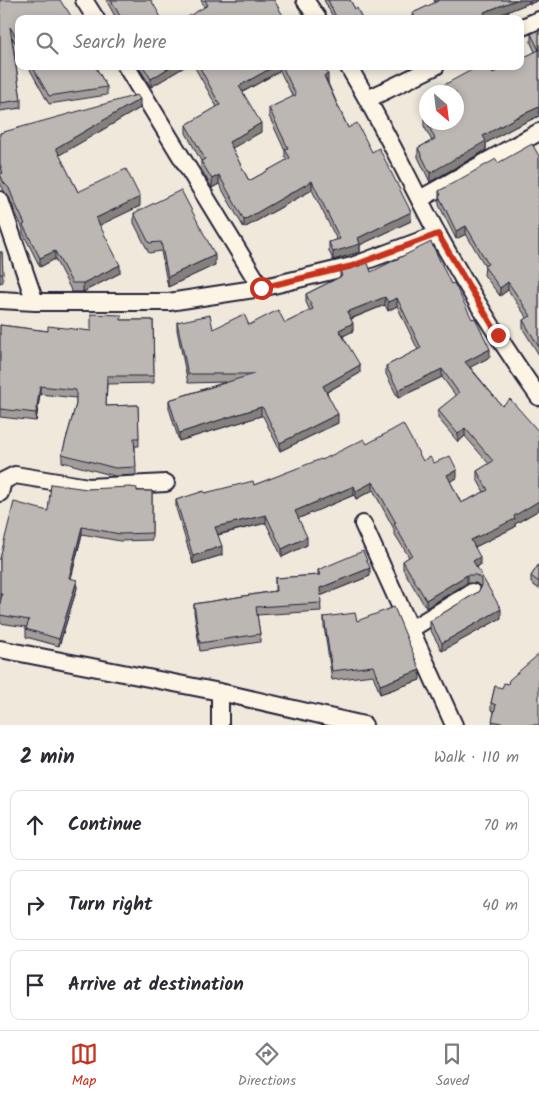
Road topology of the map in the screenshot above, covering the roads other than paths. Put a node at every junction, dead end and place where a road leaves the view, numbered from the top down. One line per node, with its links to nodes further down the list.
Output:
1 (84, 0): 3 (street)
2 (305, 0): 4 (street)
3 (93, 15)
4 (315, 15)
5 (539, 20): 6 (street)
6 (524, 26)
7 (128, 70): 15 (street)
8 (350, 70): 10 (street)
9 (428, 70): 10 (street)
10 (368, 100): 12 (street)
11 (539, 132): 12 (street)
12 (420, 199): 14 (street)
13 (0, 200): 17 (street)
14 (438, 234): 15 (street); 18 (street)
15 (261, 288): 17 (street)
16 (0, 300): 17 (street)
17 (35, 302)
18 (539, 397)
19 (166, 483): 20 (street)
20 (0, 493)
21 (363, 524): 23 (street)
22 (472, 592): 23 (street)
23 (411, 629): 28 (street)
24 (0, 649): 25 (street)
25 (220, 692): 26 (street); 27 (street)
26 (220, 725)
27 (364, 725)
28 (454, 725)

